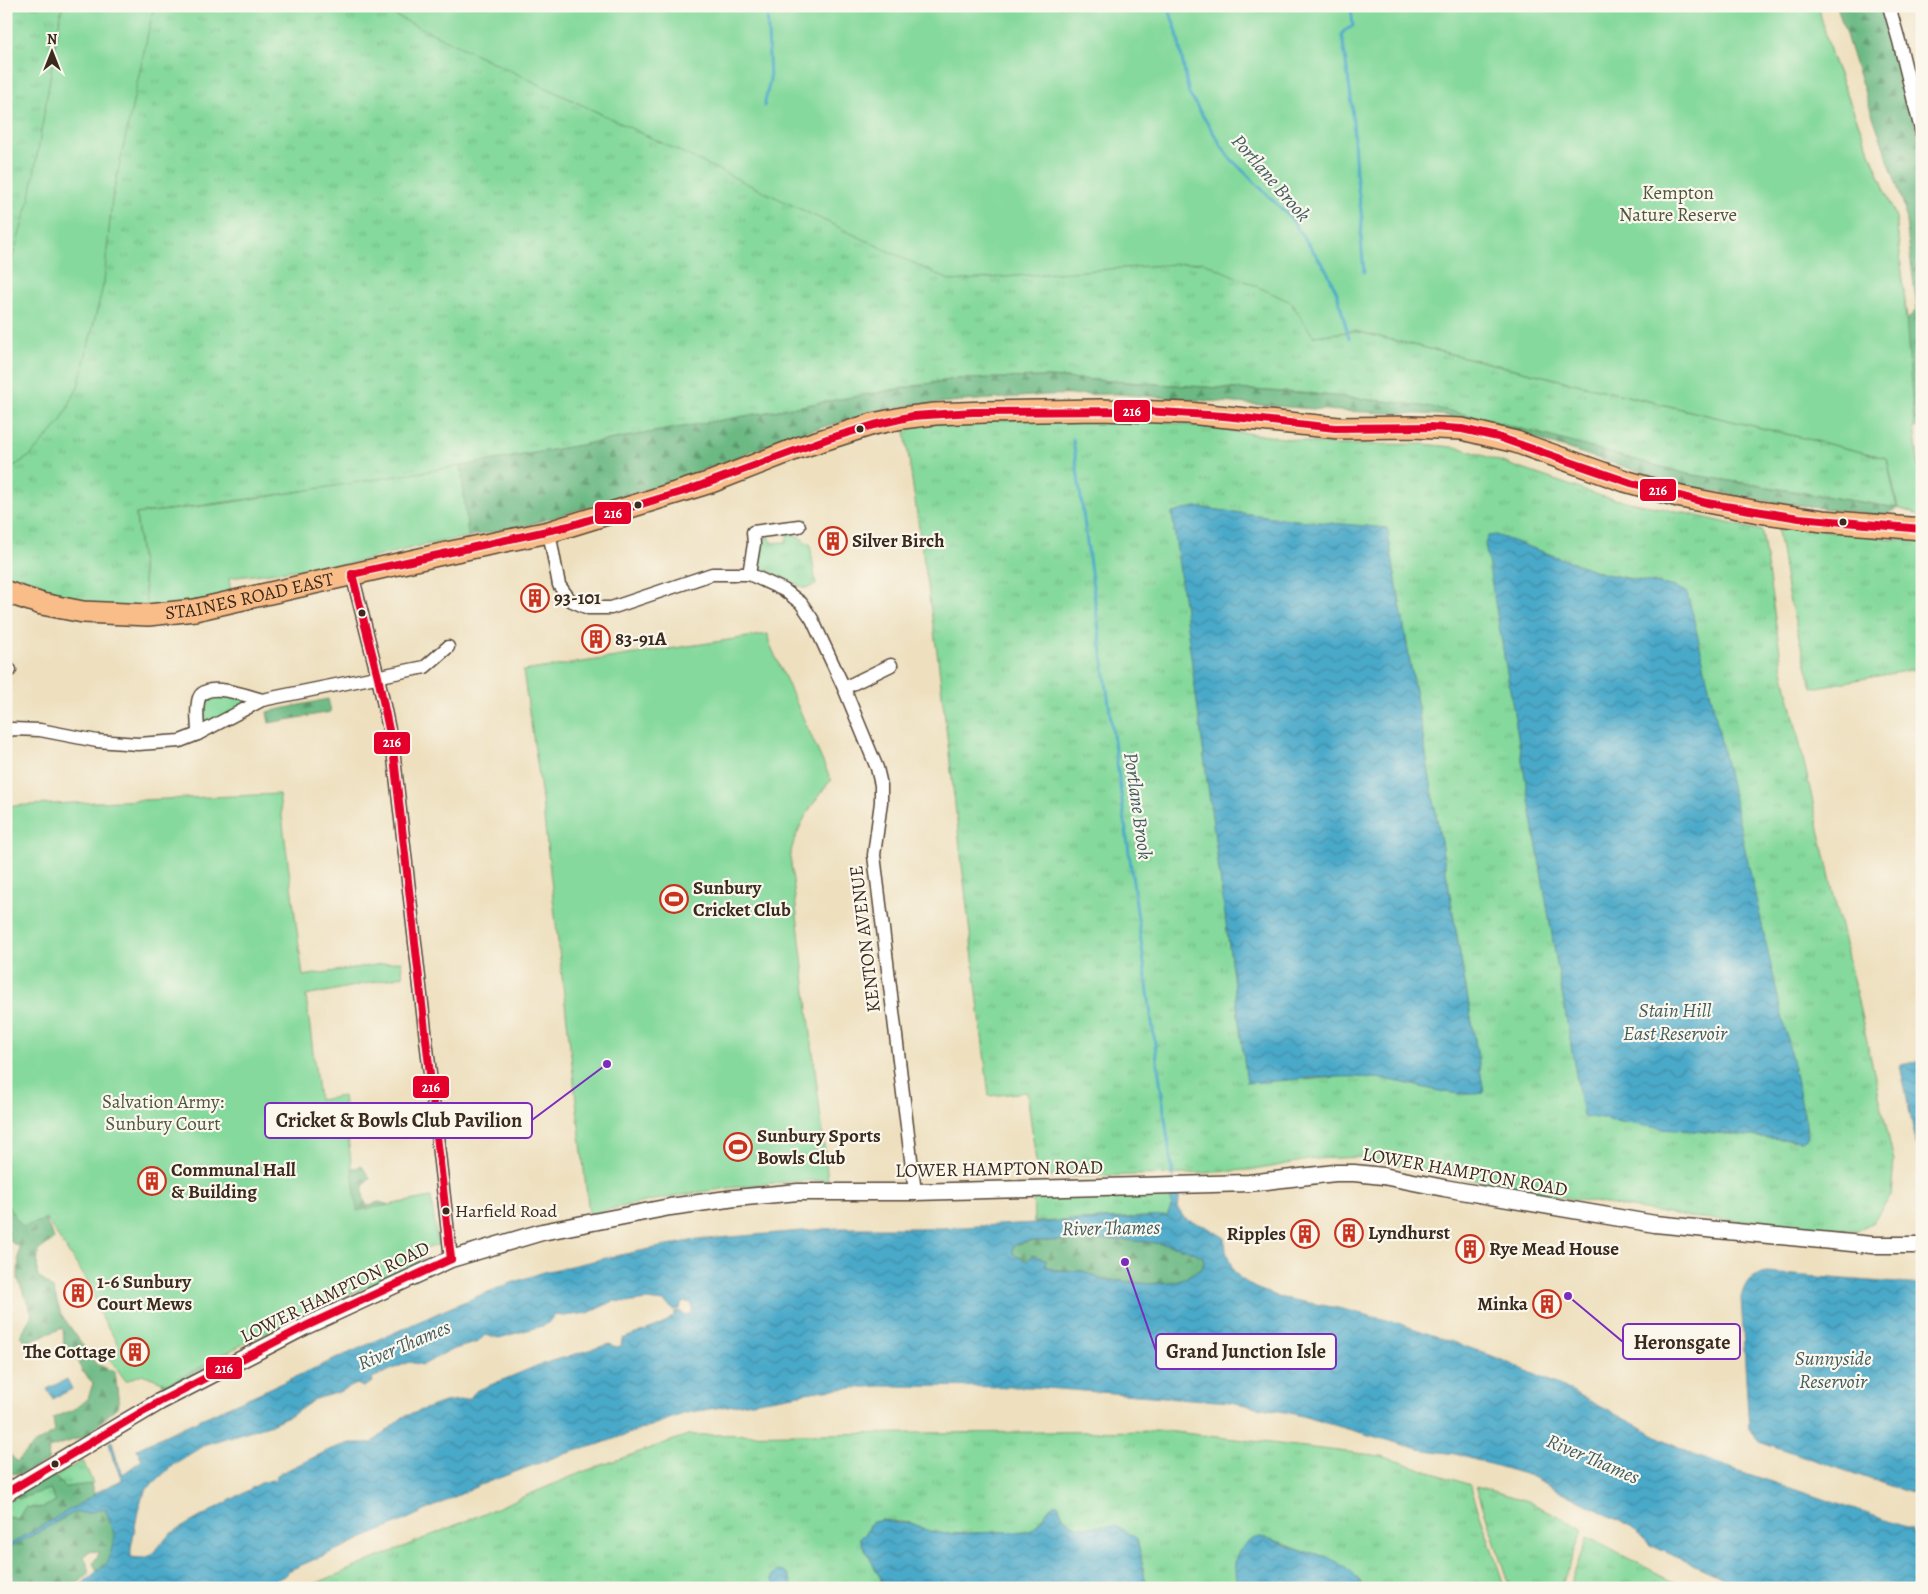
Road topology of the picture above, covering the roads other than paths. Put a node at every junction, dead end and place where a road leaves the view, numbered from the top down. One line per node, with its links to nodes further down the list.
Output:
1 (1889, 6): 2 (street)
2 (1922, 134)
3 (799, 526): 7 (street)
4 (1922, 529): 5 (highway, STAINES ROAD EAST)
5 (549, 532): 6 (highway, STAINES ROAD EAST); 7 (street, KENTON AVENUE)
6 (352, 574): 8 (highway, STAINES ROAD EAST); 11 (street)
7 (749, 574): 12 (street, KENTON AVENUE)
8 (6, 592)
9 (448, 647): 11 (street)
10 (891, 665): 12 (street)
11 (378, 677): 13 (street); 18 (street)
12 (844, 688): 16 (street, KENTON AVENUE)
13 (262, 700): 15 (street); 15 (street)
14 (6, 732): 15 (street)
15 (198, 734)
16 (915, 1192): 17 (street, LOWER HAMPTON ROAD); 18 (street, LOWER HAMPTON ROAD)
17 (1922, 1246)
18 (451, 1259): 19 (street, LOWER HAMPTON ROAD)
19 (8, 1489)

